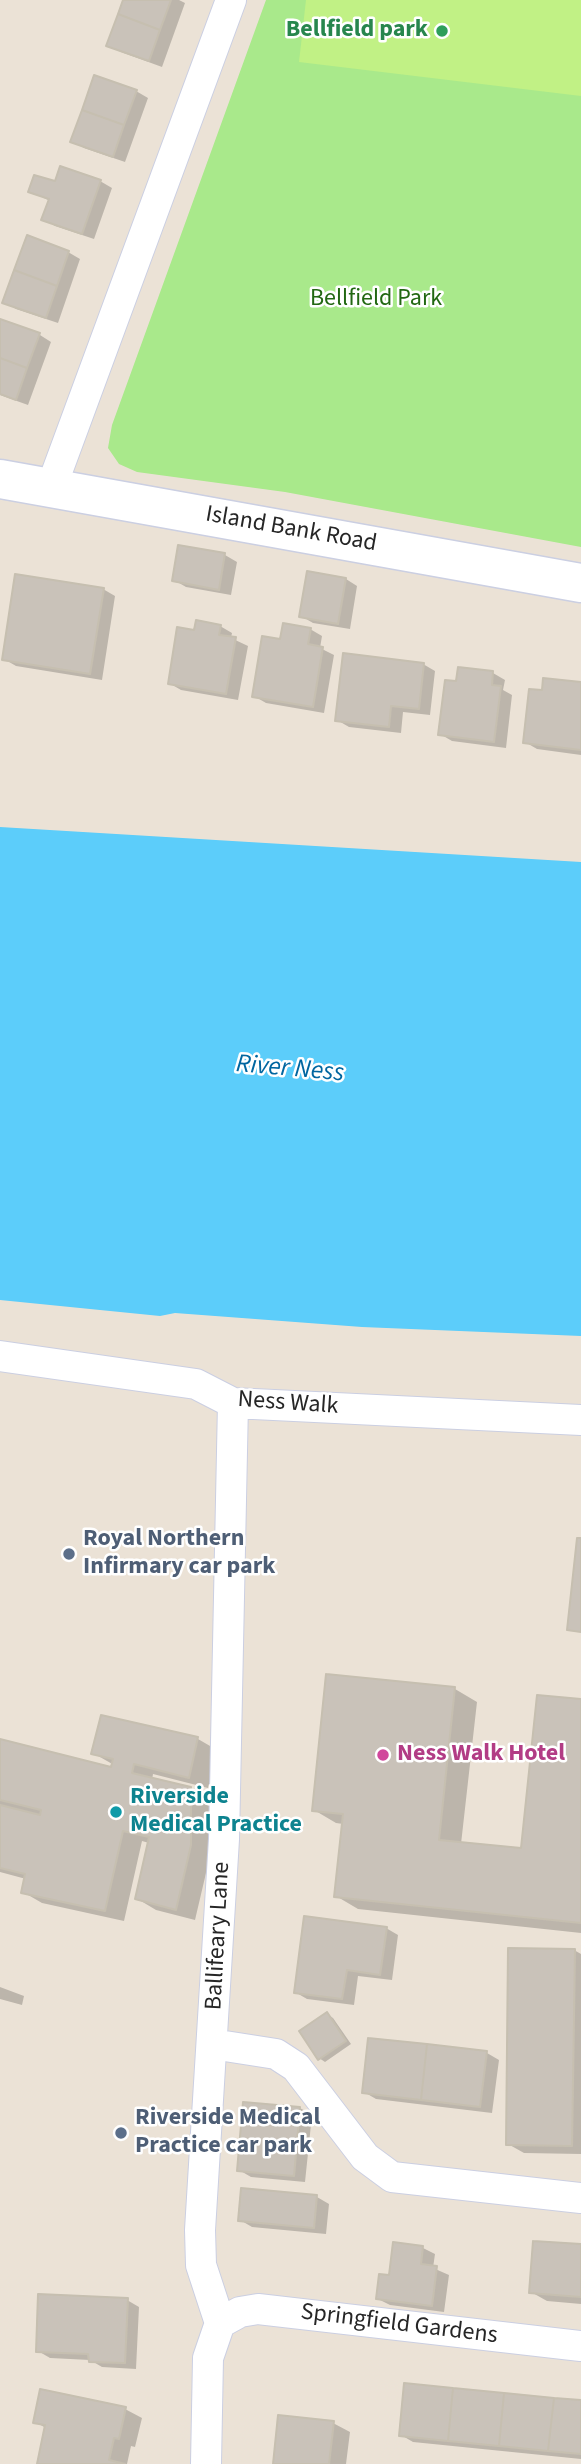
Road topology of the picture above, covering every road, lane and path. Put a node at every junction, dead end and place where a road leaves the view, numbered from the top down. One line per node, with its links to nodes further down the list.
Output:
1 (231, 0): 3 (street)
2 (0, 479): 3 (main road, Island Bank Road)
3 (51, 488): 4 (main road, Island Bank Road)
4 (581, 583)
5 (0, 1356): 6 (street, Ness Walk)
6 (233, 1403): 7 (street, Ness Walk); 8 (street, Ballifeary Lane)
7 (581, 1420)
8 (212, 2044): 9 (street); 10 (street, Ballifeary Lane)
9 (581, 2198)
10 (220, 2323): 11 (street, Springfield Gardens); 12 (street)
11 (581, 2346)
12 (206, 2464)

